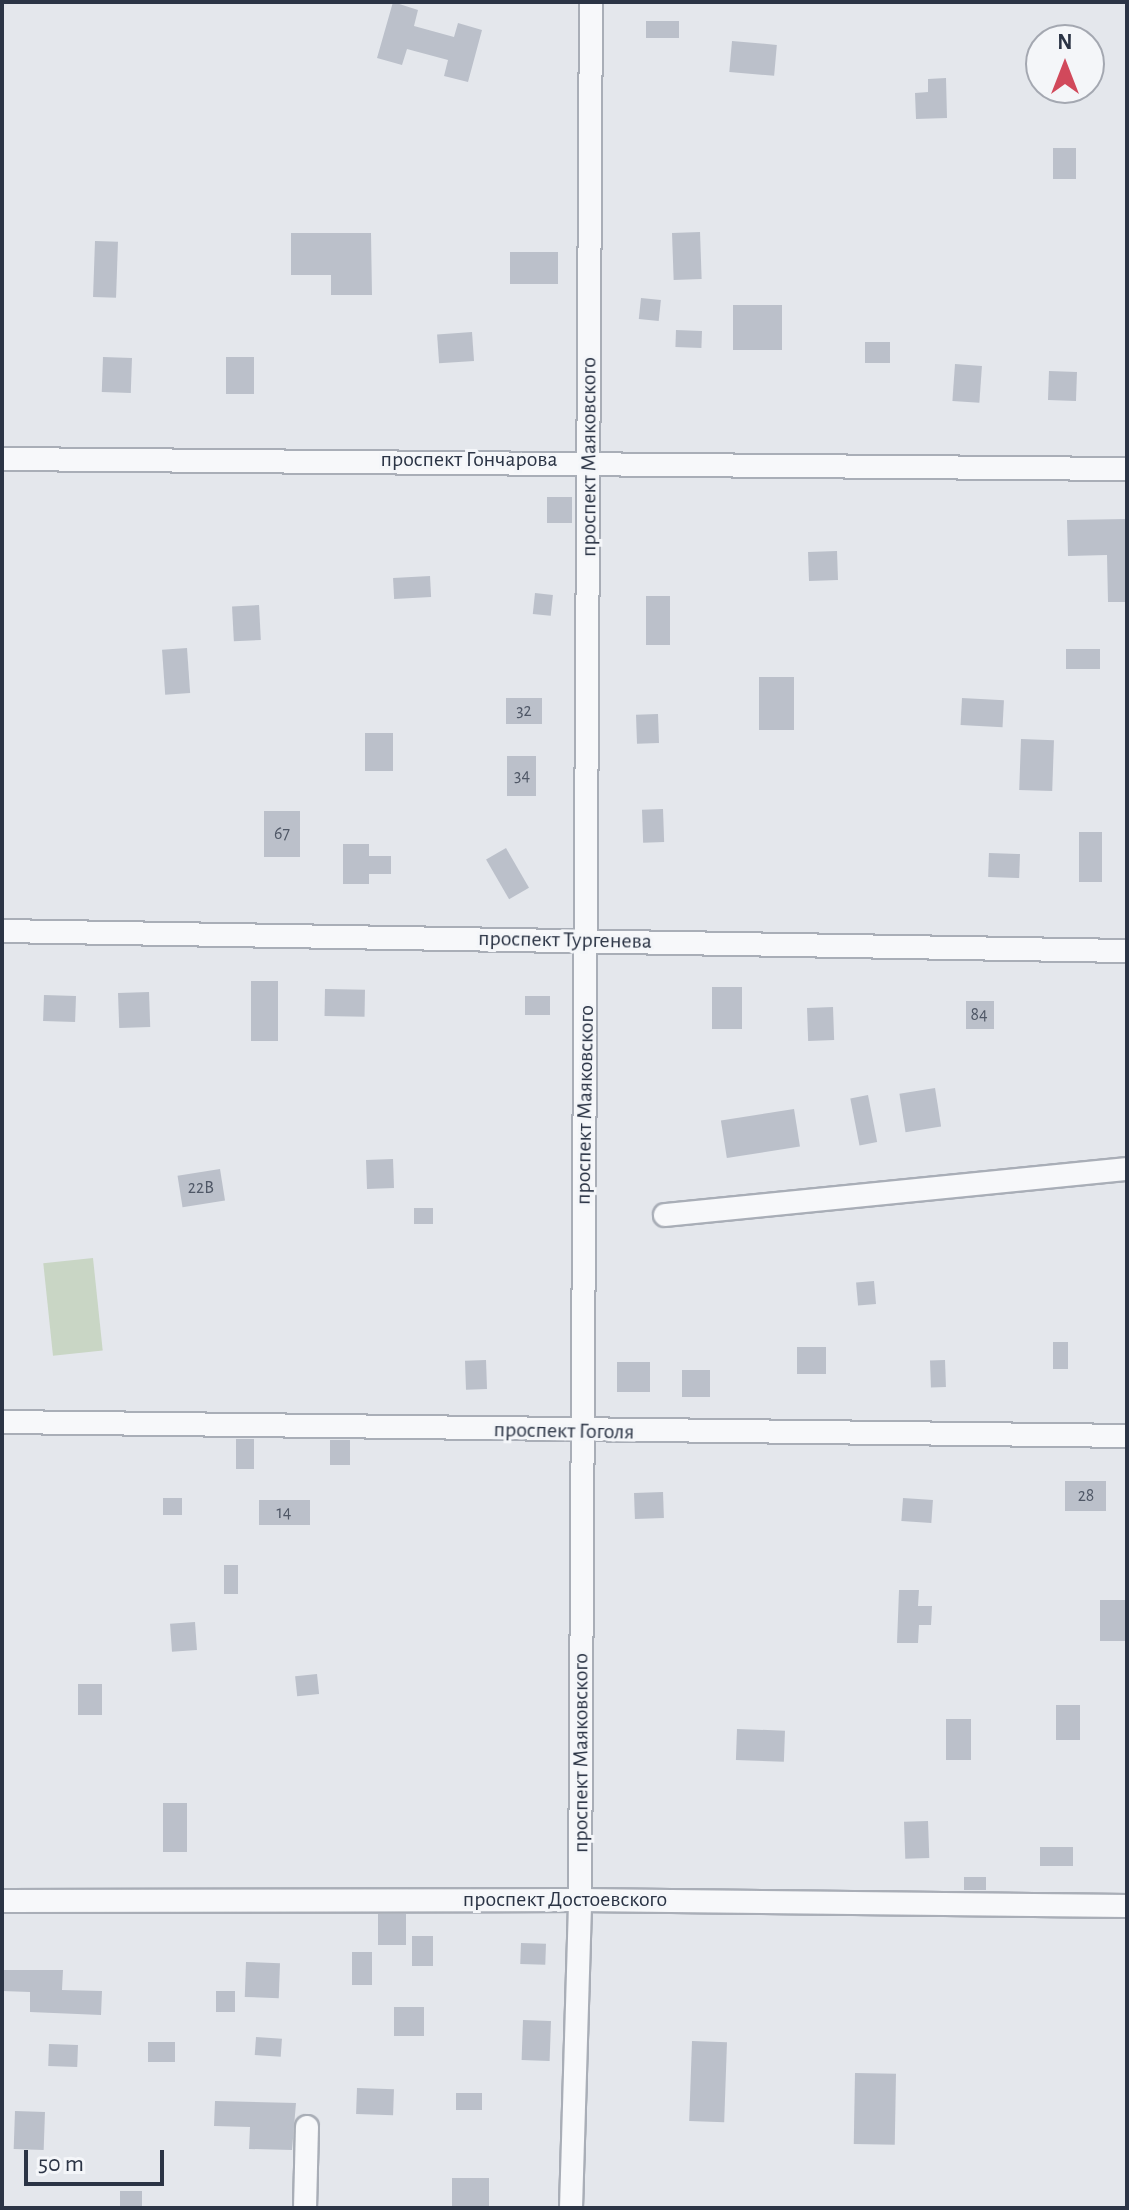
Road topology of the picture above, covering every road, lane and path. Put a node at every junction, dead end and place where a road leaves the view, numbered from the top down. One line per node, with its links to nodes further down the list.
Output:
1 (591, 2): 3 (street, проспект Маяковского)
2 (2, 459): 3 (street, проспект Гончарова)
3 (588, 460): 4 (street, проспект Гончарова); 6 (street, проспект Маяковского)
4 (1127, 469)
5 (2, 931): 6 (street, проспект Тургенева)
6 (587, 940): 7 (street, проспект Тургенева); 11 (street, проспект Маяковского)
7 (1127, 951)
8 (1127, 1169): 9 (street)
9 (665, 1215)
10 (2, 1422): 11 (street, проспект Гоголя)
11 (581, 1431): 12 (street, проспект Гоголя); 13 (street, проспект Маяковского)
12 (1127, 1436)
13 (580, 1900): 14 (street, проспект Достоевского); 15 (street, проспект Достоевского); 18 (street, проспект Маяковского)
14 (2, 1901)
15 (1127, 1906)
16 (307, 2127): 17 (street)
17 (305, 2208)
18 (571, 2208)

